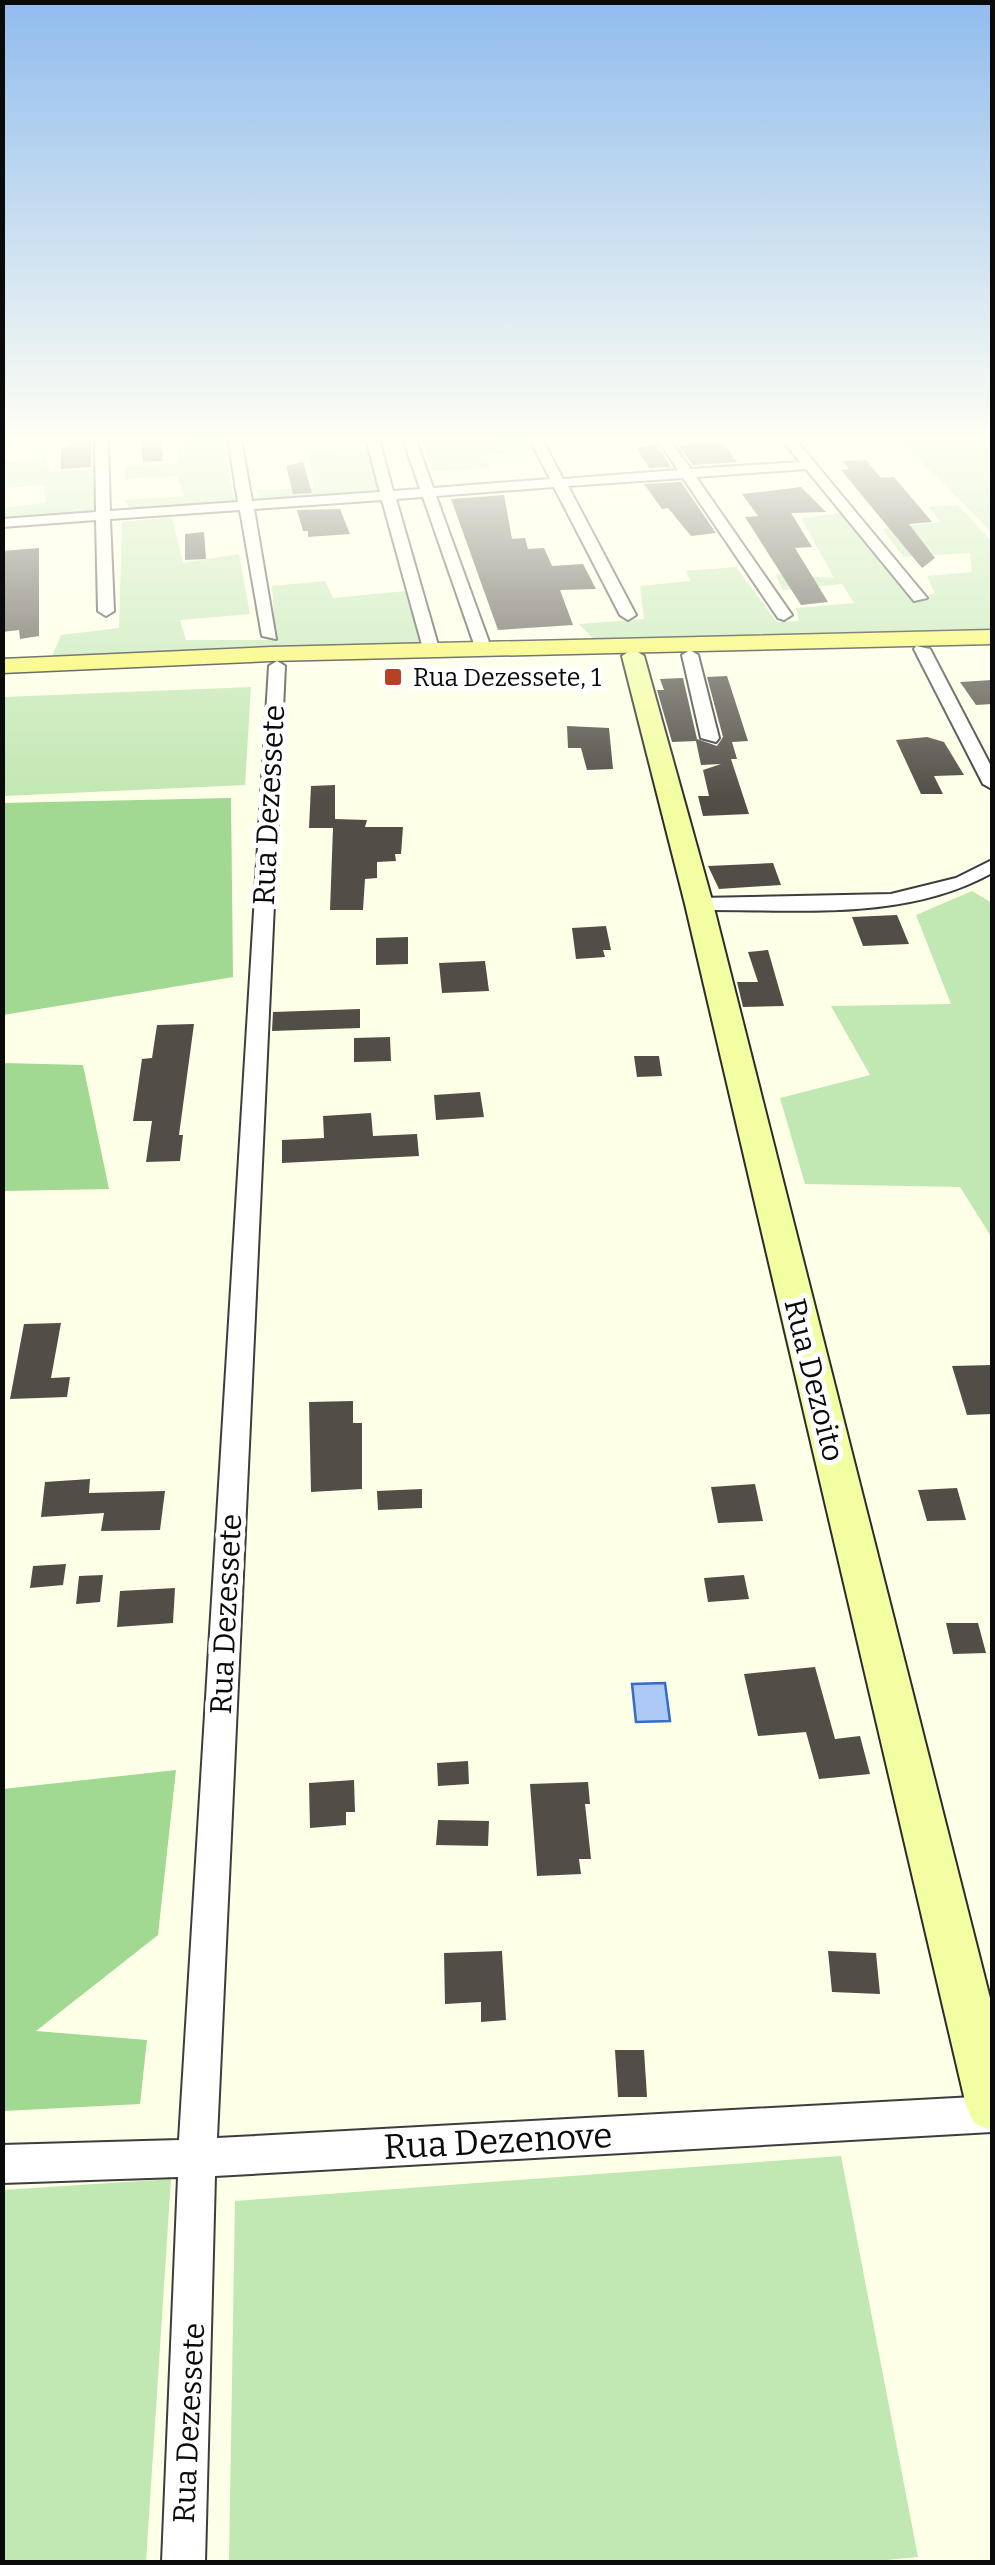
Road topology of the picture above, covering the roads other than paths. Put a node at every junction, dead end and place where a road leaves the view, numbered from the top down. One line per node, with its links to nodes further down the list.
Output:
1 (104, 559): 9 (street)
2 (255, 559): 12 (street)
3 (407, 559): 17 (street)
4 (452, 559): 14 (street)
5 (598, 559): 10 (street)
6 (744, 559): 11 (street)
7 (886, 559): 8 (street)
8 (919, 598)
9 (106, 611)
10 (628, 615)
11 (784, 615)
12 (270, 636)
13 (992, 636): 14 (main road)
14 (488, 649): 17 (main road)
15 (992, 649): 16 (main road)
16 (922, 650): 18 (main road); 24 (street)
17 (432, 652): 20 (main road)
18 (690, 655): 19 (main road); 23 (street)
19 (633, 656): 21 (main road); 26 (main road, Rua Dezoito)
20 (2, 666)
21 (276, 666): 22 (main road); 29 (street, Rua Dezessete)
22 (2, 677)
23 (710, 738)
24 (992, 784)
25 (992, 866): 26 (street)
26 (699, 904): 27 (main road, Rua Dezoito)
27 (992, 2105)
28 (992, 2114): 29 (street, Rua Dezenove)
29 (197, 2158): 30 (street, Rua Dezenove); 31 (street, Rua Dezessete)
30 (2, 2164)
31 (183, 2562)

